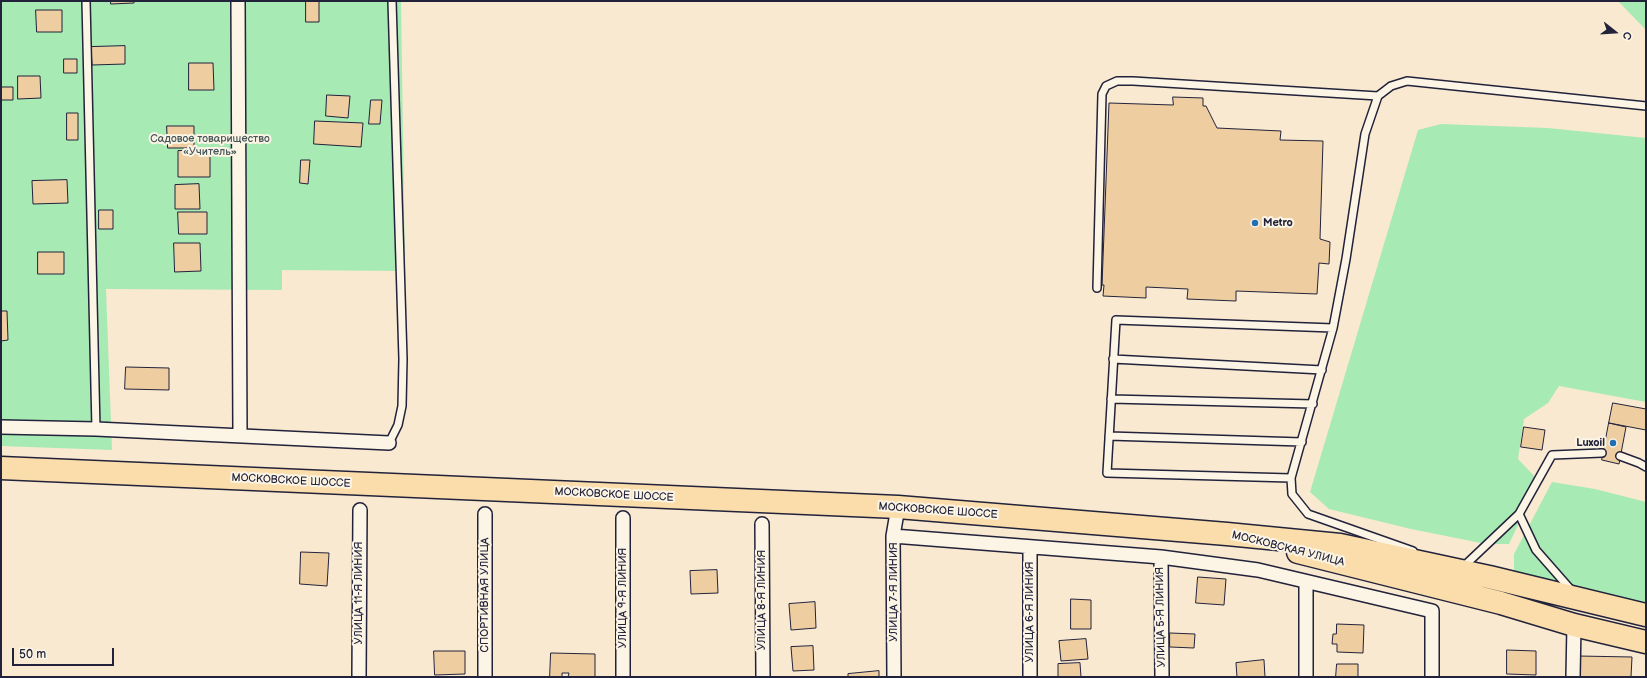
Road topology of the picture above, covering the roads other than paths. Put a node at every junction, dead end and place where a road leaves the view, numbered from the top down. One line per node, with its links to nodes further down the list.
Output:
1 (86, 1): 13 (lane)
2 (238, 1): 14 (street)
3 (392, 1): 17 (lane)
4 (1378, 96): 5 (lane); 6 (lane); 7 (lane)
5 (1646, 106)
6 (1096, 288)
7 (1333, 328): 8 (lane); 9 (lane)
8 (1113, 359): 9 (lane); 10 (lane)
9 (1322, 370): 11 (lane)
10 (1111, 399): 11 (lane); 15 (lane)
11 (1313, 404): 16 (lane)
12 (1, 427): 13 (street)
13 (96, 429): 14 (street)
14 (240, 436): 17 (street)
15 (1109, 436): 16 (lane); 22 (lane)
16 (1302, 442): 22 (lane)
17 (389, 443)
18 (1602, 454): 26 (lane)
19 (1620, 456): 20 (lane)
20 (1646, 467)
21 (1, 468): 23 (highway, МОСКОВСКОЕ ШОССЕ)
22 (1291, 478): 32 (lane)
23 (898, 507): 29 (highway, МОСКОВСКОЕ ШОССЕ); 30 (street, УЛИЦА 7-Я ЛИНИЯ)
24 (360, 510): 40 (street, УЛИЦА 11-Я ЛИНИЯ)
25 (485, 514): 41 (street, СПОРТИВНАЯ УЛИЦА)
26 (1519, 514): 34 (lane); 36 (lane)
27 (622, 518): 42 (street, УЛИЦА 9-Я ЛИНИЯ)
28 (762, 524): 43 (street, УЛИЦА 8-Я ЛИНИЯ)
29 (1227, 534): 32 (highway, МОСКОВСКАЯ УЛИЦА); 38 (highway, МОСКОВСКАЯ УЛИЦА)
30 (893, 536): 31 (street); 44 (street, УЛИЦА 7-Я ЛИНИЯ)
31 (1030, 547): 33 (street); 45 (street, УЛИЦА 6-Я ЛИНИЯ)
32 (1406, 555): 34 (highway, МОСКОВСКАЯ УЛИЦА)
33 (1160, 557): 35 (street); 46 (street, УЛИЦА 5-Я ЛИНИЯ)
34 (1459, 571): 36 (highway, МОСКОВСКАЯ УЛИЦА)
35 (1306, 582): 47 (street); 48 (street)
36 (1578, 599): 37 (highway, МОСКОВСКАЯ УЛИЦА)
37 (1646, 615)
38 (1574, 624): 39 (highway, МОСКОВСКАЯ УЛИЦА); 49 (street)
39 (1646, 642)
40 (359, 677)
41 (485, 677)
42 (623, 677)
43 (763, 677)
44 (894, 677)
45 (1030, 677)
46 (1162, 677)
47 (1306, 677)
48 (1432, 677)
49 (1573, 677)

